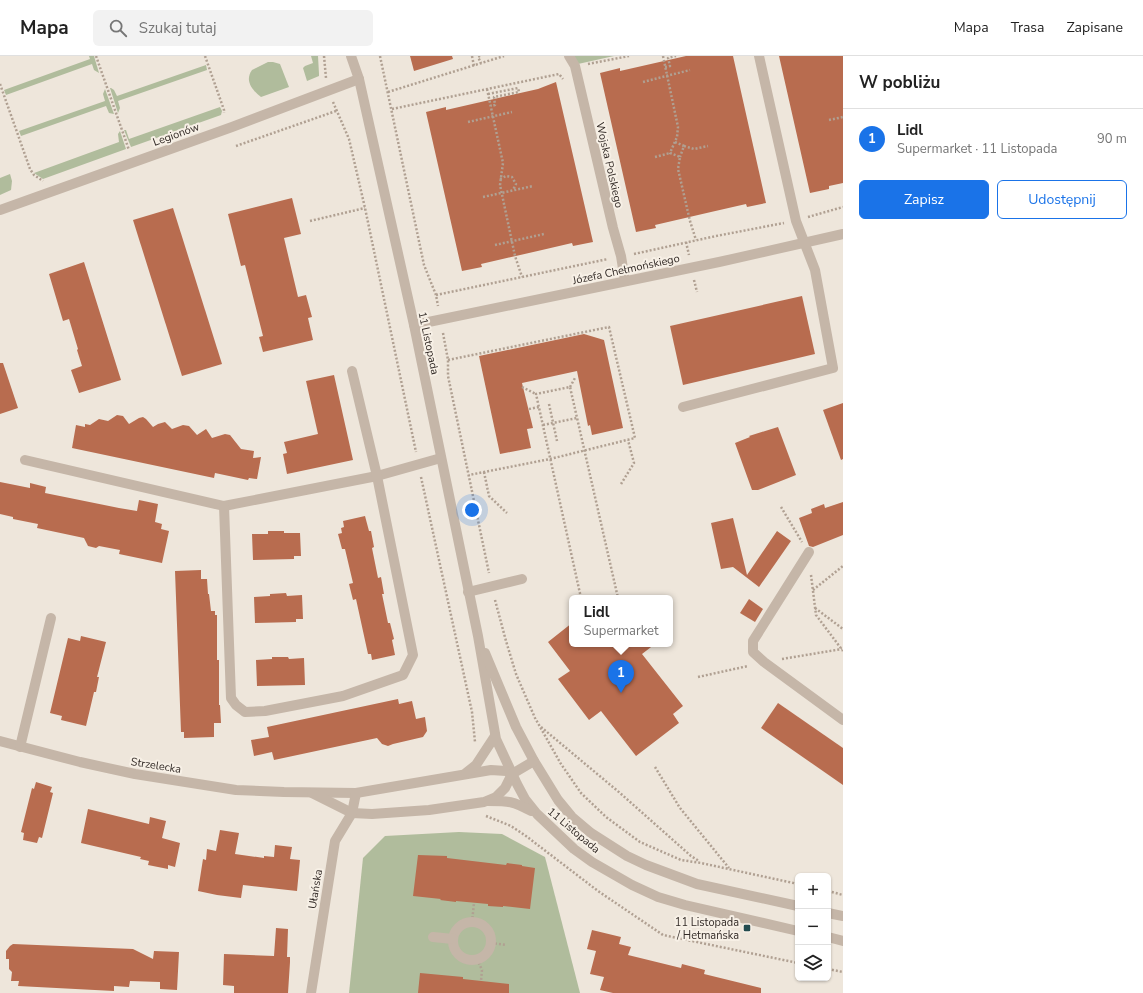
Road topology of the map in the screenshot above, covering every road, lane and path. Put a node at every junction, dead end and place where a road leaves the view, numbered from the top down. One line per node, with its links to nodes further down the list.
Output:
1 (96, 56): 39 (path)
2 (205, 56): 30 (path)
3 (351, 56): 20 (street, 11 Listopada)
4 (380, 56): 25 (path)
5 (472, 56): 14 (path)
6 (480, 56): 13 (path)
7 (504, 56): 13 (path)
8 (569, 56): 15 (street, Wojska Polskiego)
9 (629, 56): 15 (path)
10 (663, 56): 16 (path)
11 (676, 56): 16 (path)
12 (759, 56): 53 (street)
13 (481, 64): 14 (path)
14 (474, 66): 25 (path)
15 (575, 66): 18 (path); 60 (street, Wojska Polskiego)
16 (665, 67): 19 (path)
17 (690, 70): 19 (path)
18 (559, 74): 23 (path); 24 (path)
19 (667, 76): 21 (path); 35 (path)
20 (359, 79): 51 (street, Legionów); 65 (street, 11 Listopada)
21 (643, 82)
22 (0, 84): 44 (path)
23 (567, 85)
24 (487, 89): 26 (path); 28 (path)
25 (388, 92): 28 (path)
26 (488, 94): 27 (path); 27 (path)
27 (491, 106): 31 (path)
28 (392, 109): 63 (path)
29 (512, 112): 31 (path)
30 (224, 113)
31 (493, 116): 34 (path); 43 (path)
32 (843, 117): 33 (path)
33 (829, 120)
34 (468, 122)
35 (675, 142): 37 (path); 40 (path)
36 (236, 146): 50 (path)
37 (684, 146): 38 (path); 41 (path)
38 (708, 146)
39 (129, 151)
40 (670, 154): 41 (path); 42 (path)
41 (680, 157): 56 (path)
42 (655, 158)
43 (500, 180): 46 (path); 47 (path)
44 (43, 182)
45 (532, 186): 46 (path)
46 (513, 190): 47 (path)
47 (501, 193): 48 (path); 57 (path)
48 (483, 197)
49 (843, 207): 53 (path)
50 (365, 208): 52 (path); 85 (path)
51 (0, 210)
52 (310, 221)
53 (796, 221): 56 (path); 58 (street)
54 (544, 234): 57 (path)
55 (843, 234): 58 (street, Józefa Chełmońskiego)
56 (696, 240): 60 (path)
57 (512, 241): 59 (path); 61 (path)
58 (804, 244): 62 (street, Józefa Chełmońskiego); 74 (street)
59 (495, 245)
60 (621, 256): 61 (path); 62 (street, Wojska Polskiego)
61 (522, 278): 63 (path)
62 (625, 281): 64 (street, Józefa Chełmońskiego)
63 (436, 295): 64 (path)
64 (440, 319): 65 (street, Józefa Chełmońskiego); 66 (path)
65 (414, 325): 82 (street, 11 Listopada)
66 (448, 360): 79 (path); 87 (path)
67 (352, 370): 88 (street)
68 (575, 378): 70 (path)
69 (522, 387): 71 (path)
70 (570, 387): 71 (path); 76 (path)
71 (536, 394): 73 (path)
72 (549, 404): 77 (path)
73 (539, 407): 75 (path); 78 (path)
74 (683, 407)
75 (529, 409)
76 (577, 418): 77 (path); 81 (path)
77 (553, 423): 78 (path); 80 (path)
78 (543, 425): 83 (path)
79 (628, 440): 81 (path); 89 (path)
80 (557, 441)
81 (584, 450): 83 (path); 101 (path)
82 (441, 458): 85 (street); 99 (street, 11 Listopada)
83 (550, 459): 86 (path); 100 (path)
84 (26, 460): 90 (street)
85 (418, 464): 88 (street); 113 (path)
86 (484, 472): 87 (path); 92 (path)
87 (468, 475): 97 (path)
88 (376, 476): 90 (street); 90 (street)
89 (621, 484)
90 (224, 506)
91 (781, 507): 93 (path)
92 (507, 513)
93 (800, 538)
94 (809, 552): 98 (path); 107 (street)
95 (843, 566): 98 (path)
96 (522, 579): 97 (street)
97 (492, 586): 99 (street); 108 (path)
98 (813, 590): 102 (path)
99 (468, 592): 105 (street, 11 Listopada)
100 (580, 595)
101 (617, 595)
102 (815, 607): 104 (path); 106 (path)
103 (51, 618): 111 (street)
104 (843, 629)
105 (478, 636): 109 (street, 11 Listopada); 112 (street, 11 Listopada)
106 (843, 649)
107 (843, 720)
108 (539, 725): 122 (path); 122 (path)
109 (495, 736): 113 (street, Strzelecka); 115 (street, 11 Listopada)
110 (0, 741): 111 (street, Strzelecka)
111 (20, 747): 117 (street, Strzelecka)
112 (534, 761): 115 (street, Strzelecka); 128 (street, 11 Listopada)
113 (476, 765): 116 (street, Strzelecka)
114 (655, 767): 123 (path)
115 (512, 774): 116 (street, Strzelecka); 119 (street, Strzelecka); 121 (street, 11 Listopada)
116 (463, 775): 118 (street, Strzelecka)
117 (311, 792): 118 (street, Strzelecka); 120 (street, Strzelecka)
118 (356, 793): 120 (street, Ułańska)
119 (484, 802): 120 (street, Strzelecka); 121 (street, Strzelecka); 140 (path)
120 (352, 813): 144 (street, Ułańska)
121 (537, 814): 132 (street, 11 Listopada)
122 (701, 863): 123 (path)
123 (729, 869): 124 (path)
124 (795, 883)
125 (831, 892): 126 (path)
126 (843, 895)
127 (474, 903): 131 (path)
128 (795, 905)
129 (831, 914): 130 (street)
130 (843, 916)
131 (472, 922): 135 (street); 137 (street)
132 (795, 930)
133 (434, 937): 135 (street)
134 (831, 938): 136 (street)
135 (453, 939): 139 (street)
136 (843, 941)
137 (491, 943): 138 (path); 139 (street)
138 (506, 945)
139 (478, 959): 143 (path)
140 (795, 962)
141 (831, 970): 142 (path)
142 (843, 972)
143 (481, 980)
144 (311, 993)

